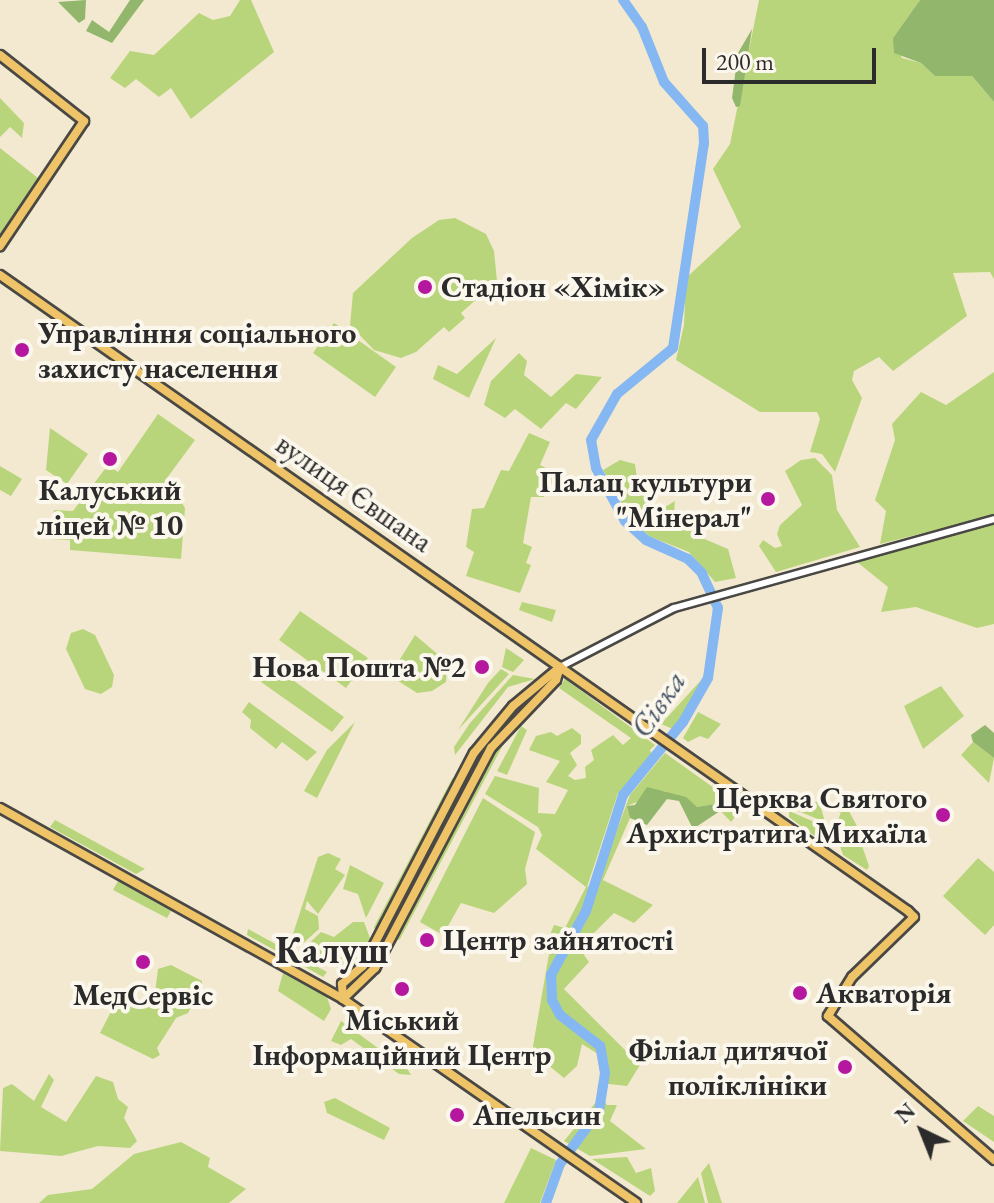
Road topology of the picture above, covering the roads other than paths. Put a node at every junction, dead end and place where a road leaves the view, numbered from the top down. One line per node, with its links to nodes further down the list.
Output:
1 (0, 55): 2 (main road)
2 (0, 246)
3 (0, 275): 5 (main road, вулиця Євшана)
4 (994, 519): 5 (street)
5 (560, 667): 7 (main road); 9 (main road); 12 (main road, вулиця Євшана)
6 (0, 808): 8 (main road)
7 (342, 984): 8 (main road); 10 (main road)
8 (325, 988): 10 (main road)
9 (351, 990): 10 (main road); 11 (main road)
10 (343, 999): 11 (main road)
11 (358, 1009): 13 (main road)
12 (994, 1160)
13 (636, 1203)

